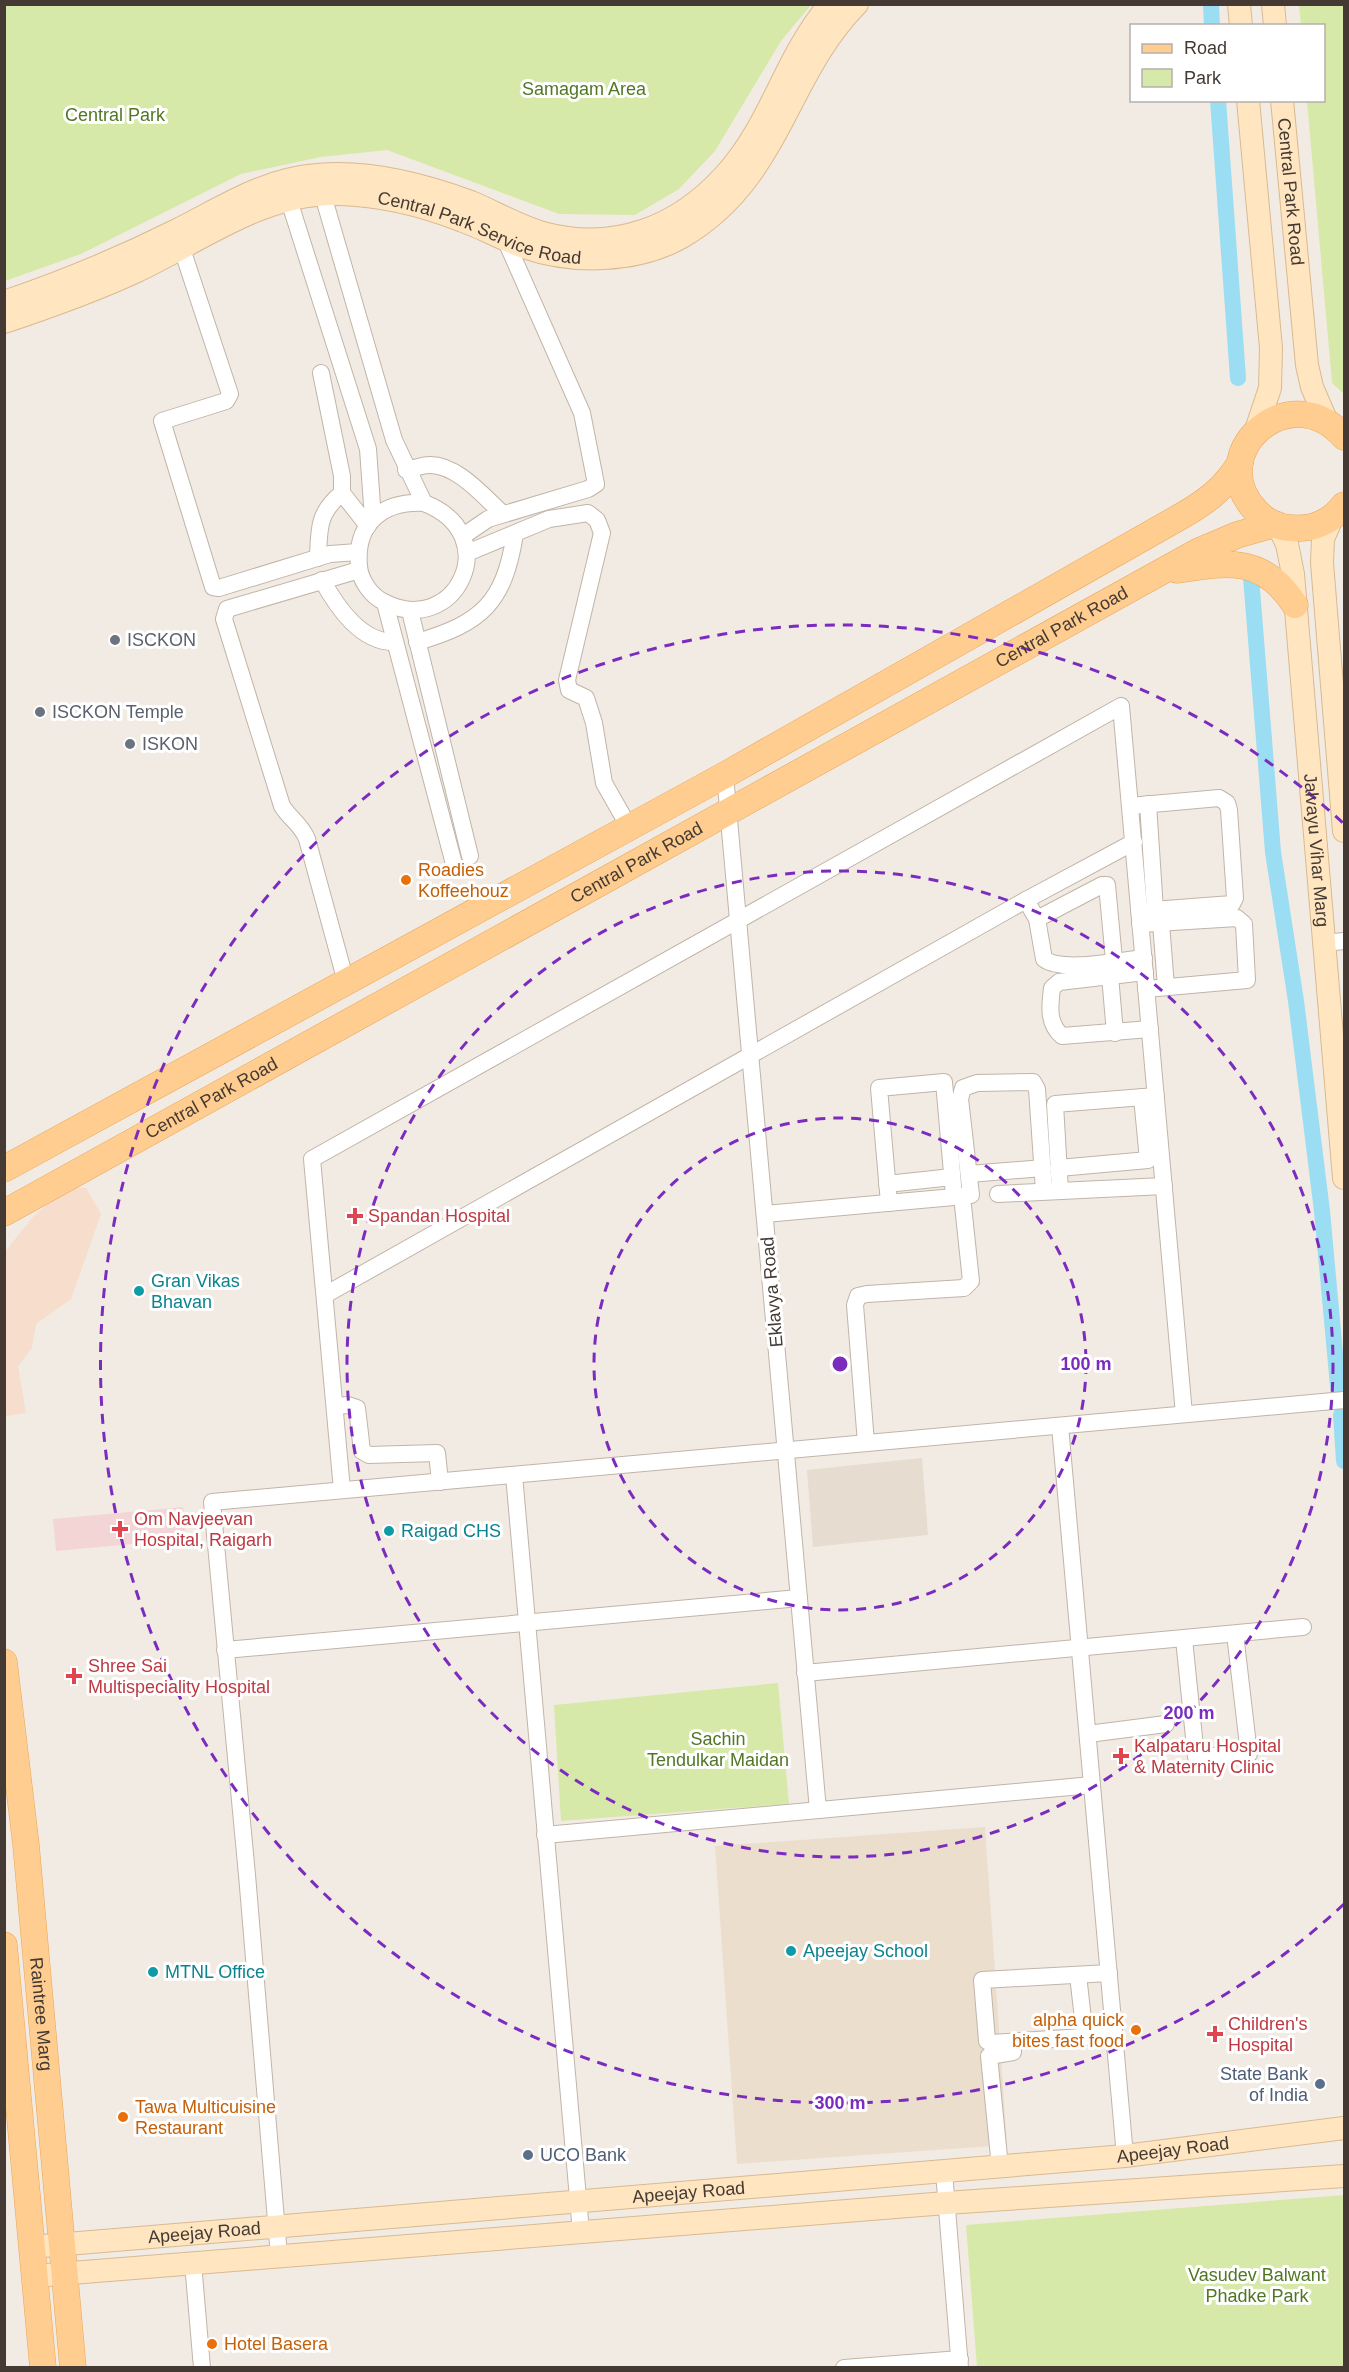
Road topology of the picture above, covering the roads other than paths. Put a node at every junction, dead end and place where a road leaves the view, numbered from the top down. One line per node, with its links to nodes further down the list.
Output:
1 (830, 4): 9 (main road, Central Park Service Road)
2 (857, 4): 11 (main road, Central Park Service Road)
3 (1239, 4): 5 (main road)
4 (1273, 4): 6 (main road)
5 (1241, 24)
6 (1275, 24)
7 (1248, 102): 17 (main road, Central Park Road)
8 (1282, 102): 16 (main road, Central Park Road)
9 (320, 184): 10 (main road, Central Park Service Road); 11 (main road, Central Park Service Road); 19 (street)
10 (286, 190): 12 (main road, Central Park Service Road); 13 (main road, Central Park Service Road); 24 (street)
11 (505, 239): 23 (street)
12 (182, 249): 14 (main road, Central Park Service Road); 30 (street)
13 (4, 302)
14 (4, 322)
15 (321, 373): 20 (street)
16 (1338, 430): 17 (main road)
17 (1255, 433): 18 (main road, Central Park Road)
18 (1240, 463): 25 (main road); 39 (main road, Central Park Road)
19 (406, 470): 21 (street); 23 (street)
20 (342, 493): 24 (street); 30 (street)
21 (424, 503): 24 (street); 27 (street)
22 (1340, 510): 25 (main road); 40 (main road, Jalvayu Vihar Marg)
23 (502, 514): 27 (street)
24 (371, 522): 28 (street)
25 (1277, 525): 32 (main road, Central Park Road); 35 (main road, Jalvayu Vihar Marg)
26 (515, 534): 29 (street); 38 (street); 44 (street)
27 (463, 536): 29 (street)
28 (358, 552): 30 (street); 31 (street)
29 (467, 553): 36 (street)
30 (318, 558)
31 (359, 570): 33 (street); 34 (street)
32 (1157, 574): 35 (main road); 43 (main road, Central Park Road)
33 (322, 580): 37 (street); 56 (street)
34 (384, 603): 36 (street); 37 (street)
35 (1295, 605): 53 (main road, Jalvayu Vihar Marg)
36 (410, 610): 38 (street)
37 (395, 642): 48 (street)
38 (417, 642): 47 (street)
39 (725, 774): 43 (street, Eklavya Road); 44 (main road, Central Park Road)
40 (1343, 800): 45 (main road, Jalvayu Vihar Marg)
41 (1148, 804): 42 (street); 50 (street); 50 (street)
42 (1130, 806): 46 (street); 51 (street)
43 (729, 811): 51 (street, Eklavya Road); 72 (main road, Central Park Road)
44 (629, 827): 56 (main road, Central Park Road)
45 (1344, 831)
46 (1134, 842): 49 (street); 50 (street)
47 (470, 856)
48 (454, 864)
49 (1026, 900): 52 (street); 60 (street)
50 (1149, 917): 55 (street); 57 (street); 57 (street)
51 (738, 920): 60 (street, Eklavya Road); 74 (street)
52 (1037, 920): 54 (street); 54 (street)
53 (1334, 942): 66 (main road, Jalvayu Vihar Marg)
54 (1112, 968): 55 (street); 59 (street); 59 (street)
55 (1145, 973): 57 (street); 58 (street)
56 (346, 982): 63 (main road, Central Park Road)
57 (1166, 987)
58 (1150, 1029): 59 (street); 61 (street)
59 (1116, 1033)
60 (750, 1055): 73 (street, Eklavya Road); 74 (street)
61 (1149, 1096): 62 (street); 62 (street); 68 (street)
62 (1051, 1168): 64 (street); 64 (street); 69 (street)
63 (4, 1169)
64 (969, 1174): 70 (street)
65 (952, 1177): 67 (street); 67 (street); 70 (street)
66 (1344, 1178)
67 (887, 1184): 71 (street)
68 (1164, 1186): 69 (street); 77 (street)
69 (1052, 1191): 70 (street)
70 (973, 1195): 71 (street); 79 (street)
71 (889, 1203): 73 (street)
72 (4, 1213)
73 (765, 1214): 80 (street, Eklavya Road)
74 (325, 1295): 76 (street)
75 (1336, 1401): 77 (street)
76 (335, 1406): 82 (street); 83 (street)
77 (1184, 1414): 78 (street)
78 (1060, 1426): 79 (street); 89 (street)
79 (867, 1443): 80 (street)
80 (786, 1450): 81 (street); 84 (street, Eklavya Road)
81 (514, 1475): 82 (street); 85 (street)
82 (440, 1482): 83 (street)
83 (342, 1490): 90 (street)
84 (799, 1598): 85 (street); 92 (street, Eklavya Road)
85 (527, 1622): 90 (street); 97 (street)
86 (1303, 1628): 87 (street)
87 (1234, 1634): 88 (street); 88 (street)
88 (1184, 1639): 89 (street)
89 (1080, 1649): 92 (street); 94 (street)
90 (225, 1650): 110 (street)
91 (4, 1662): 112 (main road, Raintree Marg)
92 (805, 1673): 96 (street, Eklavya Road)
93 (1166, 1724): 94 (street)
94 (1088, 1734): 95 (street)
95 (1092, 1785): 96 (street); 99 (street)
96 (818, 1810): 97 (street)
97 (545, 1835): 108 (street)
98 (4, 1945): 113 (main road, Raintree Marg)
99 (1109, 1973): 100 (street); 102 (street)
100 (1078, 1975): 101 (street); 101 (street)
101 (1085, 2037): 102 (street)
102 (1115, 2040): 104 (street); 105 (street)
103 (1344, 2128): 104 (main road, Apeejay Road)
104 (1125, 2156): 105 (main road, Apeejay Road)
105 (1000, 2167): 106 (main road, Apeejay Road)
106 (944, 2172): 108 (main road, Apeejay Road); 109 (street)
107 (1344, 2176): 109 (main road, Apeejay Road)
108 (578, 2203): 110 (main road, Apeejay Road); 111 (street)
109 (946, 2203): 111 (main road, Apeejay Road); 118 (street)
110 (276, 2227): 112 (main road, Apeejay Road); 114 (street)
111 (581, 2232): 114 (main road, Apeejay Road)
112 (61, 2244): 113 (main road, Apeejay Road); 116 (main road, Raintree Marg)
113 (31, 2247): 117 (main road, Raintree Marg)
114 (279, 2256): 115 (main road, Apeejay Road)
115 (194, 2263): 116 (main road, Apeejay Road); 121 (street)
116 (63, 2274): 117 (main road, Apeejay Road); 120 (main road, Raintree Marg)
117 (34, 2276): 119 (main road, Raintree Marg)
118 (960, 2363): 122 (street)
119 (43, 2367)
120 (73, 2367)
121 (202, 2367)
122 (844, 2367)

